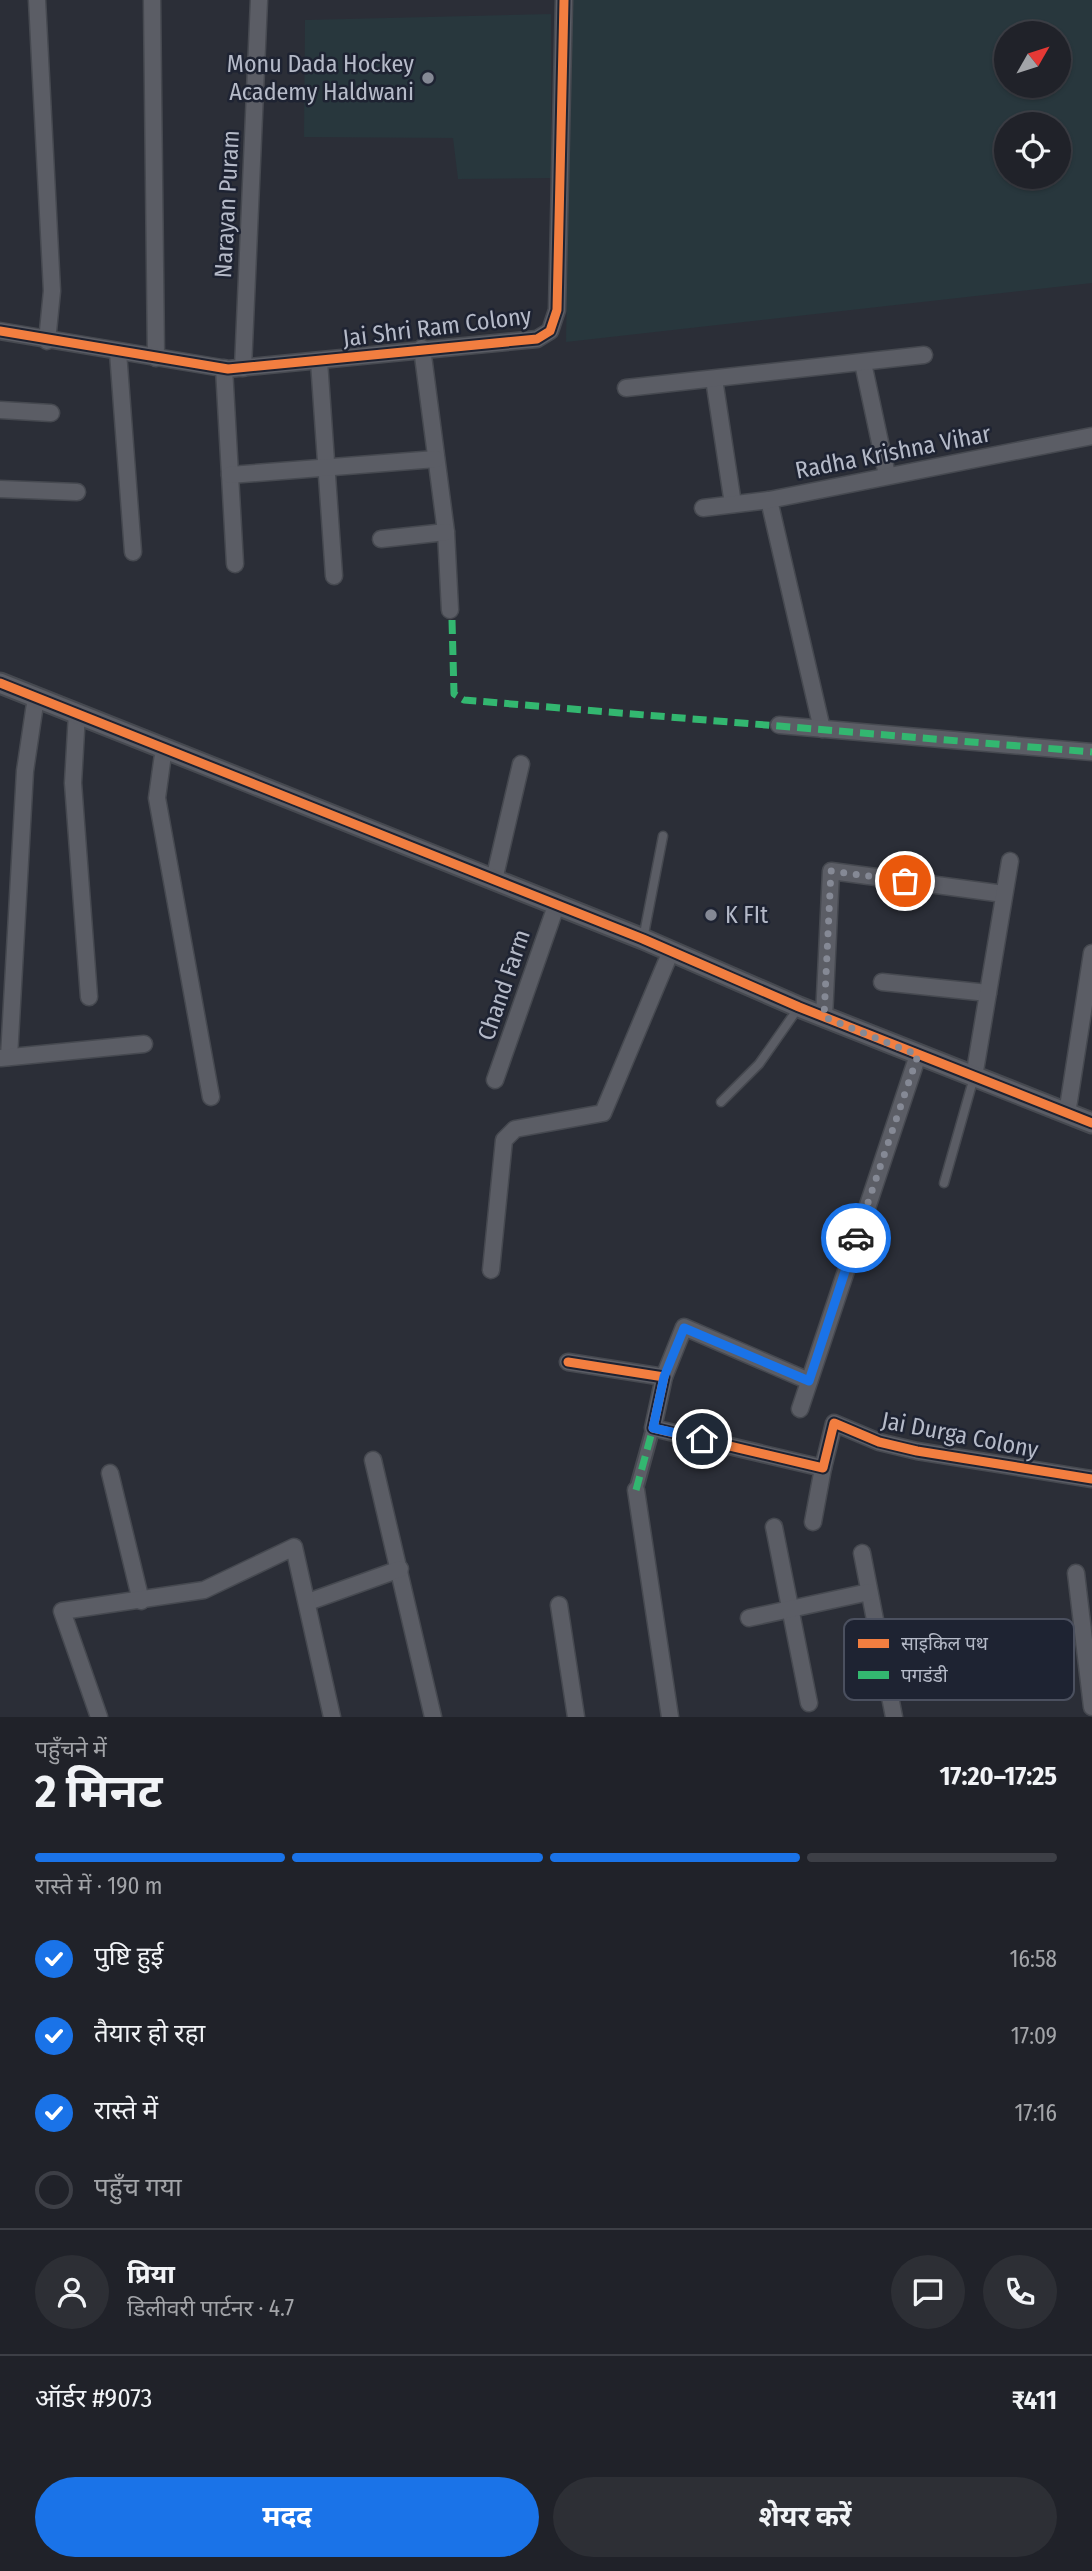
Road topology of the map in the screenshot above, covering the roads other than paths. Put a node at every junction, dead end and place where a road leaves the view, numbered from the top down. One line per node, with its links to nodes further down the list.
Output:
1 (37, 0): 6 (street)
2 (152, 0): 10 (street)
3 (259, 0): 14 (street, Narayan Puram)
4 (564, 0): 7 (street, Jai Shri Ram Colony)
5 (0, 331): 6 (street, Jai Shri Ram Colony)
6 (47, 341): 8 (street, Jai Shri Ram Colony)
7 (422, 348): 11 (street, Jai Shri Ram Colony); 20 (street)
8 (118, 352): 10 (street, Jai Shri Ram Colony); 31 (street)
9 (924, 355): 12 (street)
10 (156, 358): 13 (street, Jai Shri Ram Colony)
11 (319, 361): 14 (street, Jai Shri Ram Colony); 21 (street)
12 (863, 363): 15 (street); 23 (street)
13 (225, 368): 14 (street, Jai Shri Ram Colony); 22 (street)
14 (243, 368)
15 (714, 379): 16 (street); 27 (street)
16 (626, 388)
17 (0, 410): 18 (street)
18 (51, 413)
19 (1092, 436): 23 (street, Radha Krishna Vihar)
20 (436, 458): 21 (street); 29 (street)
21 (326, 470): 22 (street); 33 (street)
22 (230, 475): 32 (street)
23 (887, 475): 26 (street, Radha Krishna Vihar)
24 (0, 489): 25 (street)
25 (76, 492)
26 (769, 500): 27 (street, Radha Krishna Vihar); 39 (street)
27 (733, 504): 28 (street, Radha Krishna Vihar)
28 (703, 508)
29 (446, 532): 30 (street); 34 (street)
30 (381, 539)
31 (133, 552)
32 (235, 564)
33 (334, 576)
34 (450, 610)
35 (0, 683): 36 (street)
36 (36, 697): 37 (street); 51 (street)
37 (77, 713): 40 (street); 54 (street)
38 (779, 725): 39 (street)
39 (822, 729): 41 (street)
40 (164, 747): 45 (street); 62 (street)
41 (1092, 752)
42 (521, 764): 45 (street)
43 (663, 835): 48 (lane)
44 (1010, 861): 46 (street)
45 (494, 880): 47 (street)
46 (1004, 894): 53 (street); 56 (street)
47 (556, 906): 48 (street); 61 (street, Chand Farm)
48 (643, 939): 49 (street)
49 (671, 951): 55 (street); 67 (street)
50 (1092, 953): 64 (street)
51 (7, 976): 59 (street)
52 (882, 982): 53 (street)
53 (988, 993): 60 (street)
54 (89, 997)
55 (799, 1007): 56 (street); 63 (lane)
56 (824, 1017): 58 (street)
57 (144, 1044): 59 (street)
58 (918, 1055): 60 (street); 70 (street)
59 (5, 1058)
60 (974, 1077): 64 (street); 66 (lane)
61 (495, 1080)
62 (211, 1097)
63 (721, 1102)
64 (1067, 1114): 65 (street)
65 (1092, 1124)
66 (944, 1183)
67 (491, 1270)
68 (568, 1362): 69 (street)
69 (664, 1377): 70 (street); 72 (street)
70 (809, 1381): 71 (street)
71 (800, 1409)
72 (653, 1428): 74 (street); 77 (street)
73 (373, 1461): 81 (street)
74 (823, 1468): 76 (street, Jai Durga Colony); 78 (street)
75 (110, 1473): 84 (street)
76 (1092, 1479)
77 (636, 1490): 97 (street)
78 (813, 1522)
79 (774, 1527): 88 (street)
80 (862, 1553): 83 (street)
81 (400, 1569): 85 (street); 95 (street)
82 (1076, 1573): 87 (street)
83 (869, 1592): 88 (street); 90 (street)
84 (141, 1601): 85 (street); 93 (street)
85 (308, 1602): 94 (street)
86 (559, 1605): 96 (street)
87 (1085, 1605): 92 (street)
88 (790, 1609): 89 (street); 91 (street)
89 (749, 1618)
90 (874, 1619)
91 (809, 1703)
92 (1092, 1707)
93 (99, 1717)
94 (332, 1717)
95 (433, 1717)
96 (576, 1717)
97 (670, 1717)

